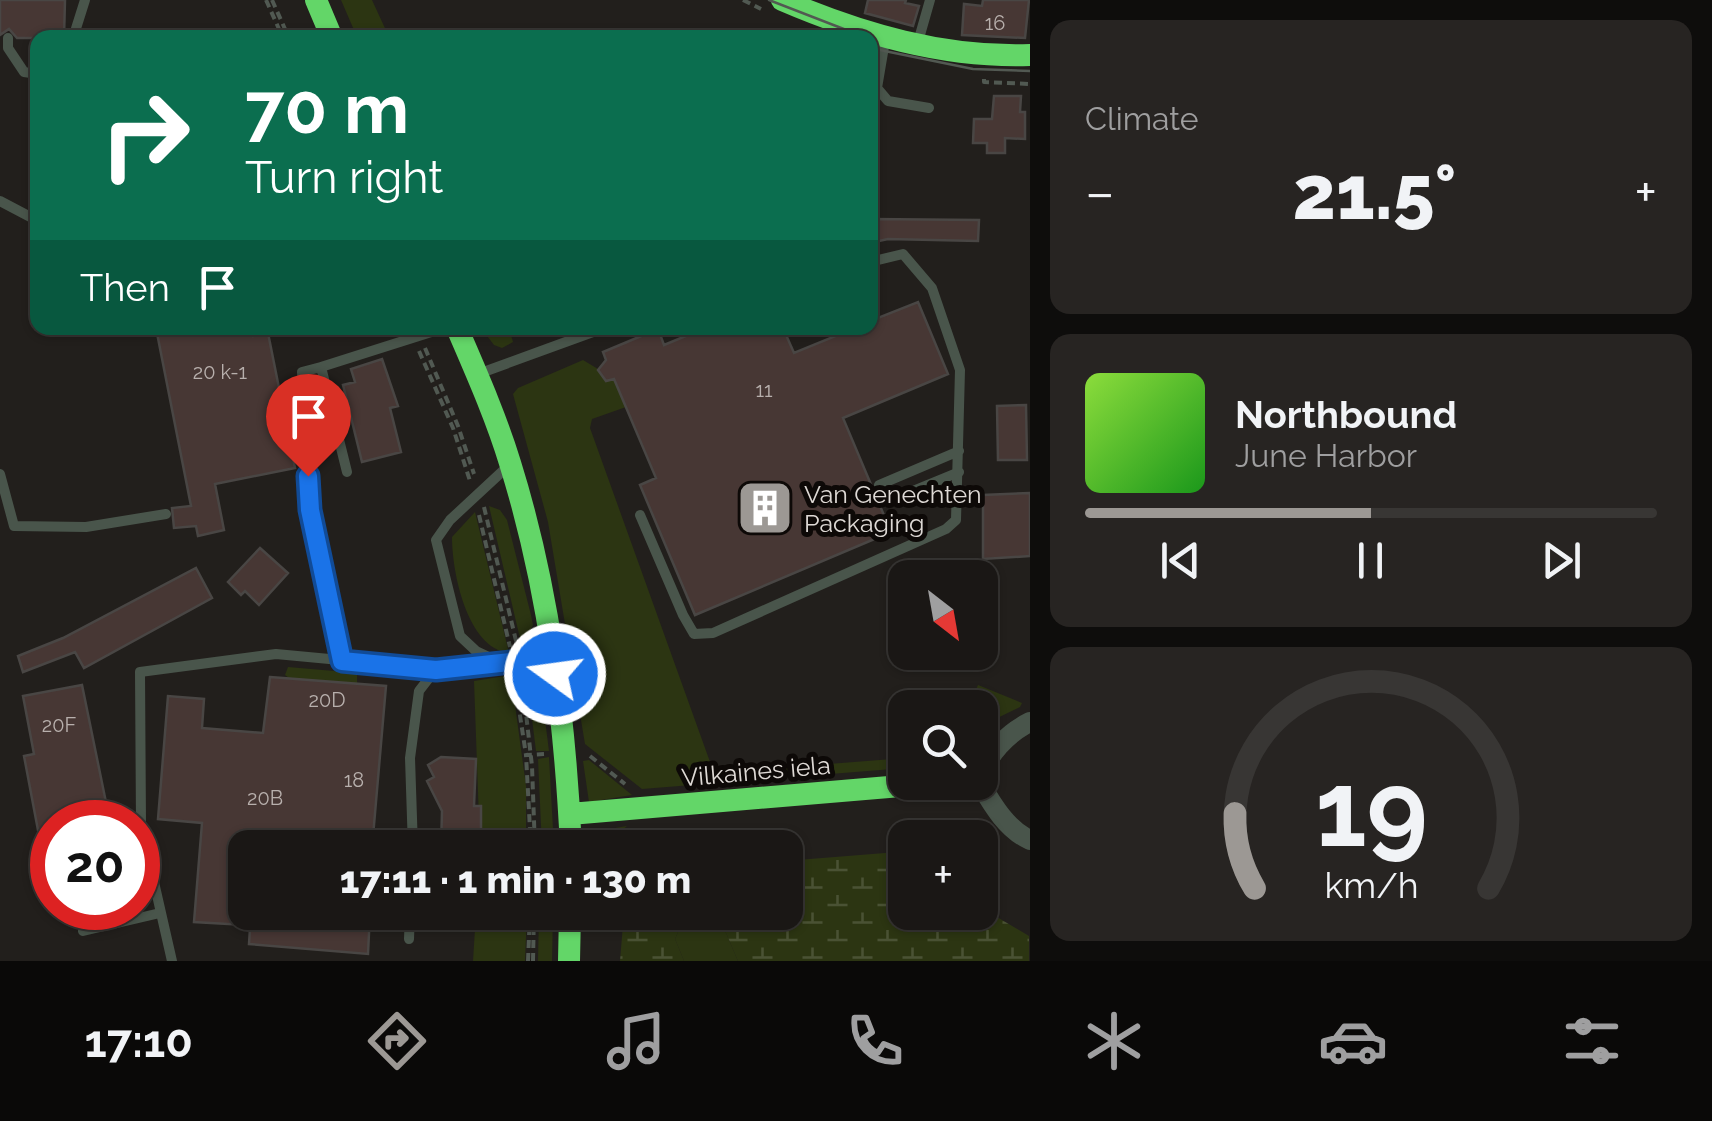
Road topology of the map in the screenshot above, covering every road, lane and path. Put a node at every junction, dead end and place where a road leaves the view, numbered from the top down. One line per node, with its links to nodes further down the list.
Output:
1 (85, 0): 7 (lane)
2 (269, 0): 8 (path)
3 (316, 0): 9 (street)
4 (782, 0): 6 (street)
5 (930, 0): 14 (lane)
6 (825, 8): 10 (street)
7 (76, 30)
8 (282, 30)
9 (329, 30)
10 (873, 30)
11 (878, 32): 12 (street)
12 (886, 36): 14 (street); 17 (lane)
13 (8, 38): 16 (lane)
14 (917, 43): 15 (street)
15 (1030, 55)
16 (30, 73)
17 (878, 82)
18 (986, 82): 19 (path)
19 (1030, 84)
20 (878, 89): 21 (lane)
21 (929, 108)
22 (0, 201): 23 (lane)
23 (30, 216)
24 (878, 260): 31 (lane)
25 (420, 335): 28 (lane)
26 (460, 335): 30 (street)
27 (585, 335): 30 (lane)
28 (416, 336): 29 (lane); 37 (path)
29 (321, 367): 33 (lane); 41 (lane)
30 (477, 374): 32 (street)
31 (959, 451): 34 (lane); 36 (lane)
32 (510, 464): 37 (lane); 45 (street)
33 (346, 472)
34 (959, 472): 38 (lane); 40 (lane)
35 (0, 474): 39 (lane)
36 (879, 485)
37 (478, 496): 42 (path); 43 (lane)
38 (886, 502)
39 (166, 514)
40 (640, 515)
41 (342, 661): 44 (lane); 49 (lane)
42 (516, 661): 43 (lane); 45 (lane); 53 (path)
43 (498, 662): 44 (lane)
44 (436, 670): 52 (lane)
45 (555, 674): 51 (street)
46 (1030, 722): 47 (street)
47 (998, 747)
48 (888, 787): 51 (street, Vilkaines iela)
49 (141, 800)
50 (990, 800): 55 (street)
51 (570, 814): 54 (street)
52 (412, 830)
53 (532, 830)
54 (570, 830)
55 (1030, 840)
56 (160, 914): 63 (lane)
57 (92, 930): 61 (lane)
58 (409, 930): 62 (lane)
59 (533, 930): 64 (path)
60 (570, 930): 65 (street)
61 (84, 932)
62 (409, 938)
63 (174, 961)
64 (530, 961)
65 (569, 961)

